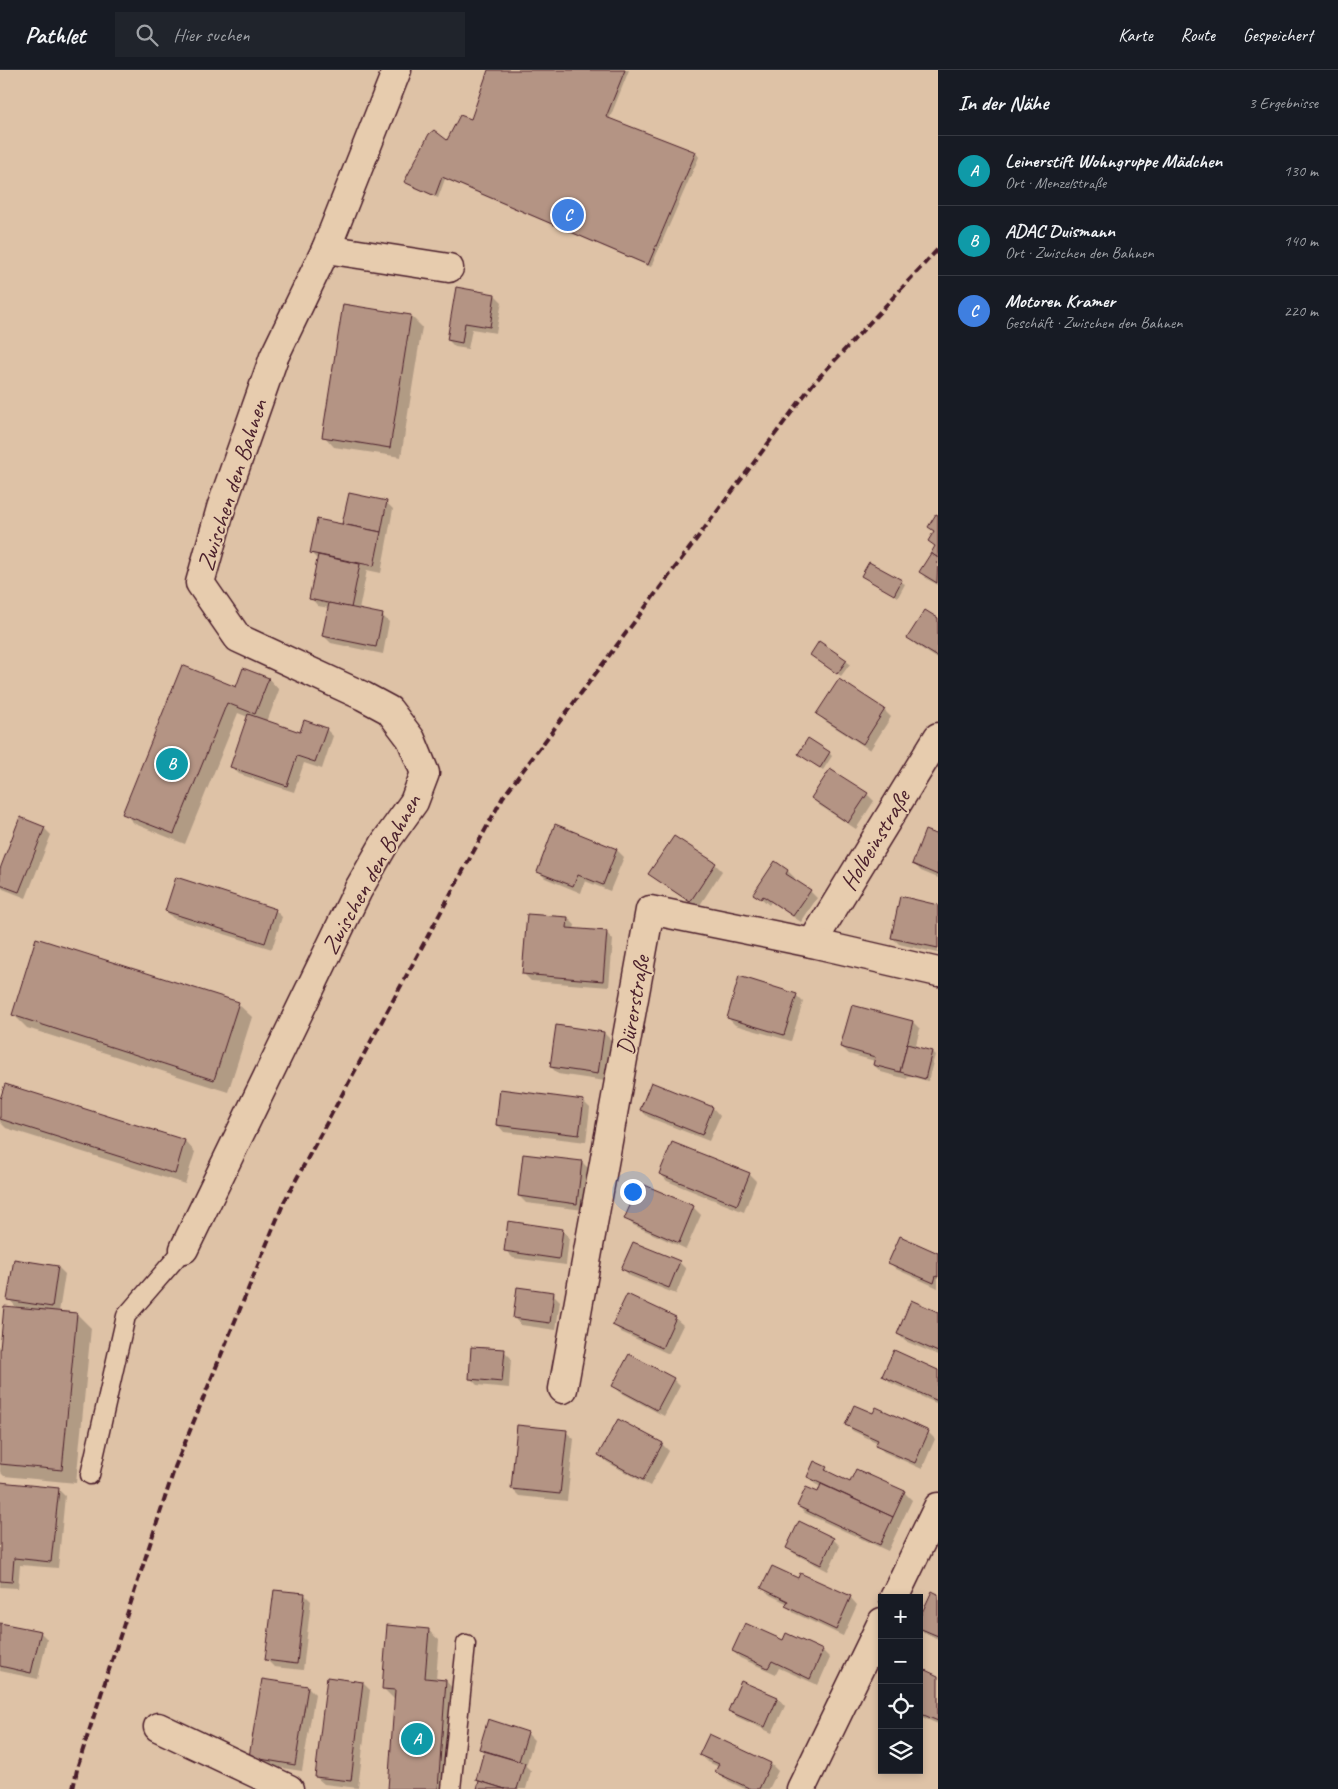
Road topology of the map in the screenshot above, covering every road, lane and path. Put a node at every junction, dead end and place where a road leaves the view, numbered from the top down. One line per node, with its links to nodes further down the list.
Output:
1 (397, 70): 2 (street, Zwischen den Bahnen)
2 (326, 249): 3 (street); 7 (street, Zwischen den Bahnen)
3 (449, 268)
4 (938, 737): 5 (street, Holbeinstraße)
5 (812, 943): 6 (street, Dürerstraße); 8 (street, Dürerstraße)
6 (938, 972)
7 (184, 1249): 9 (lane)
8 (563, 1388)
9 (90, 1475)
10 (938, 1507): 11 (street)
11 (896, 1594)
12 (878, 1630): 17 (street)
13 (466, 1644): 16 (lane)
14 (158, 1727): 15 (street)
15 (289, 1789)
16 (452, 1789)
17 (801, 1789)

